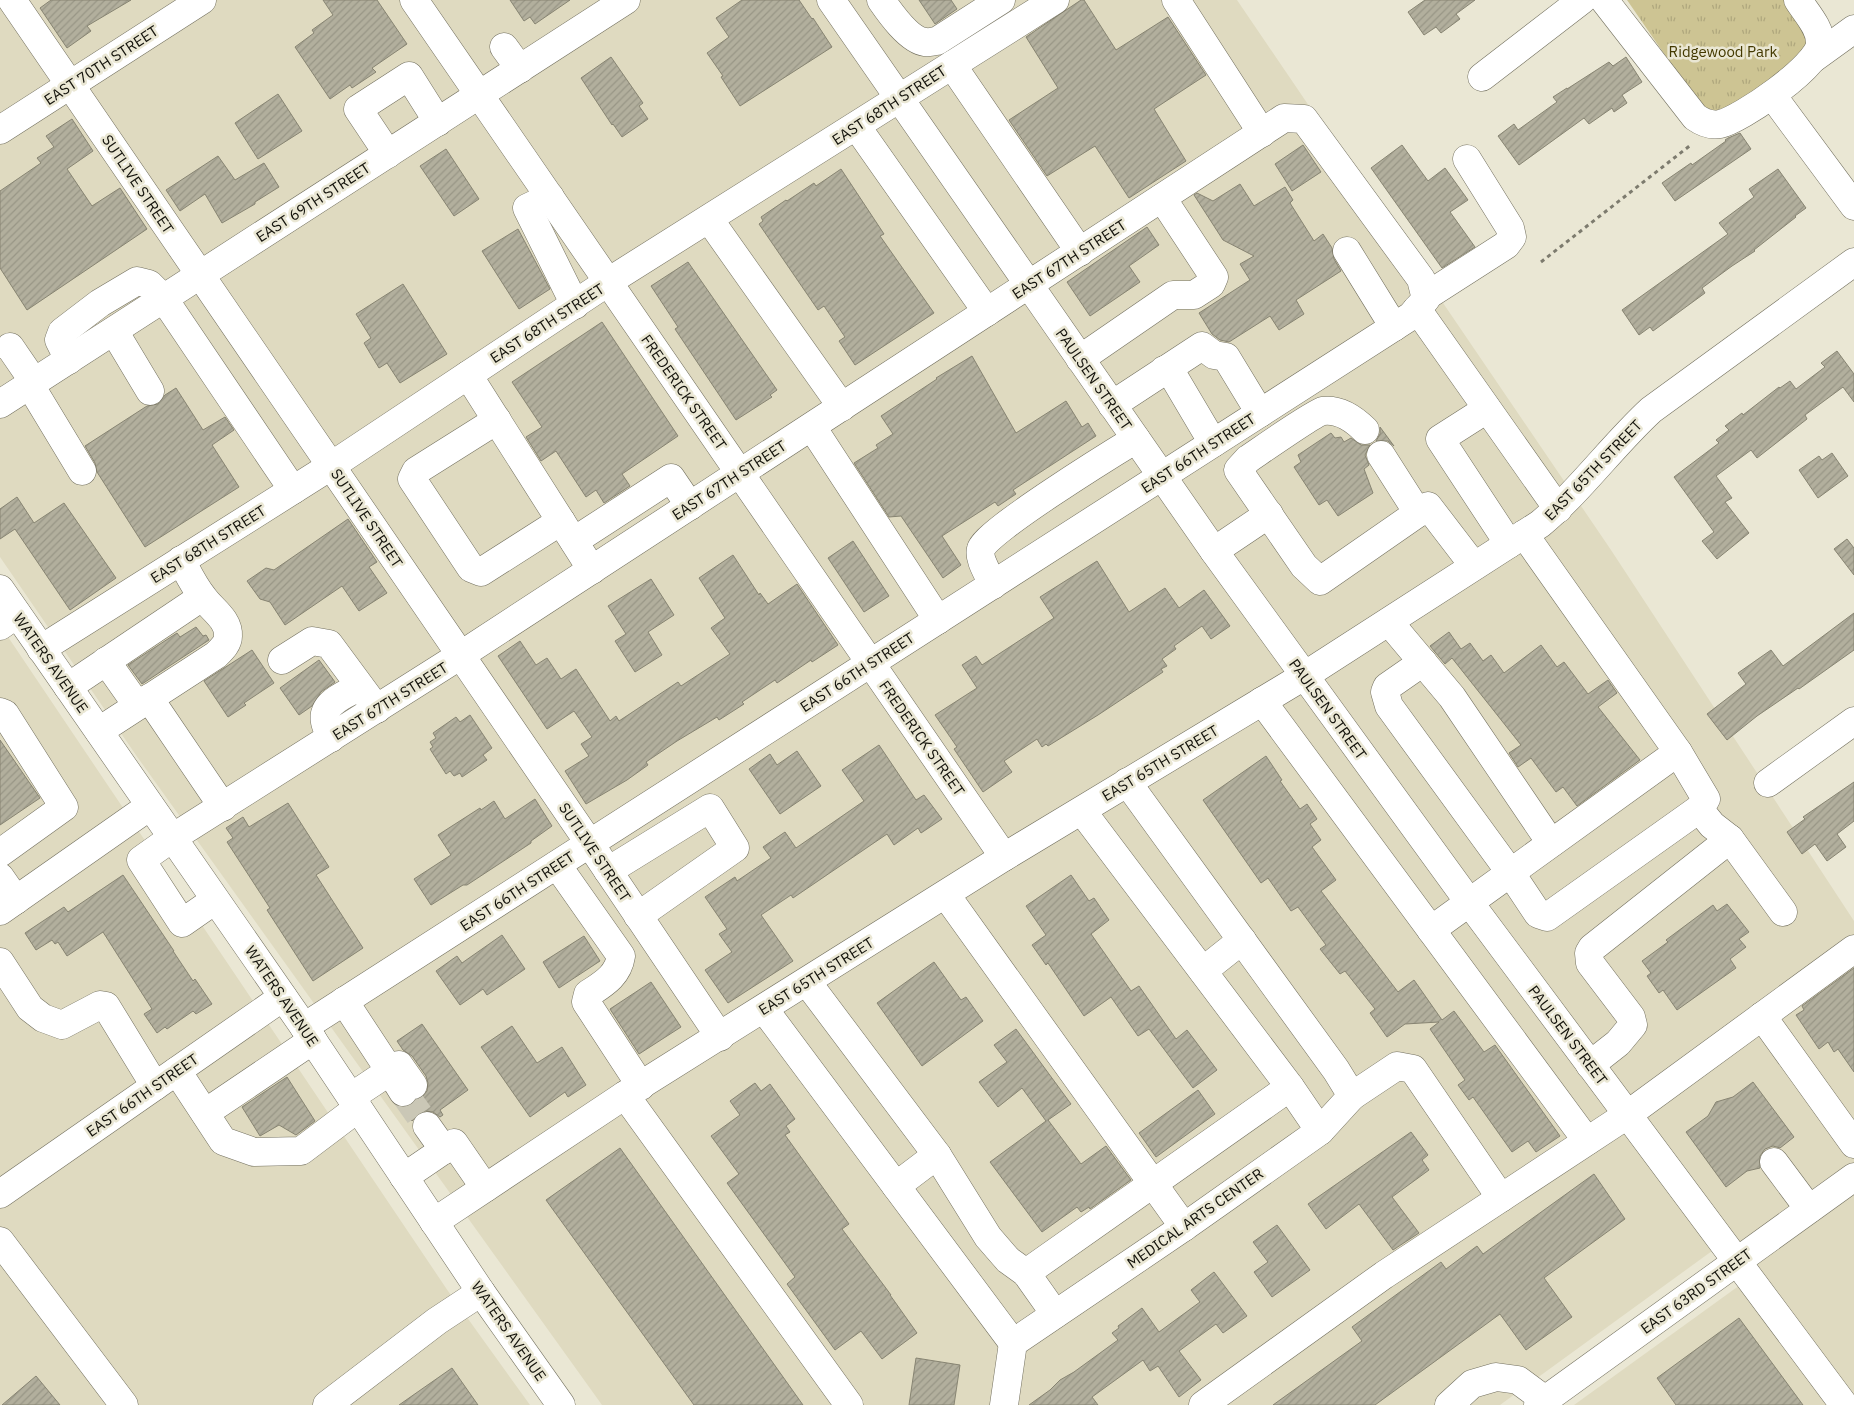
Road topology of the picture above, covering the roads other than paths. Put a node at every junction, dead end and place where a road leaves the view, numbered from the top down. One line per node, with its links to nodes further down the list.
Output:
1 (12, 0): 19 (street, SUTLIVE STREET)
2 (202, 0): 19 (street, EAST 70TH STREET)
3 (414, 0): 20 (street, FREDERICK STREET)
4 (626, 0): 17 (street, EAST 69TH STREET)
5 (882, 0): 6 (street)
6 (1001, 0)
7 (1176, 0): 26 (street)
8 (1582, 0): 18 (street)
9 (1604, 0): 21 (street)
10 (1798, 0): 15 (street)
11 (1048, 2): 16 (street, EAST 68TH STREET)
12 (841, 3): 22 (street, PAULSEN STREET)
13 (1854, 29): 15 (street)
14 (504, 47): 17 (street)
15 (1814, 58): 21 (street)
16 (952, 65): 22 (street, EAST 68TH STREET); 34 (street)
17 (520, 69): 20 (street, EAST 69TH STREET)
18 (1482, 77)
19 (70, 85): 25 (street, EAST 70TH STREET); 36 (street, SUTLIVE STREET)
20 (480, 95): 23 (street, EAST 69TH STREET); 29 (street, FREDERICK STREET)
21 (1772, 95): 31 (street)
22 (899, 100): 24 (street, EAST 68TH STREET); 38 (street, PAULSEN STREET)
23 (438, 122): 27 (street, EAST 69TH STREET); 27 (street)
24 (857, 127): 32 (street, EAST 68TH STREET); 41 (street)
25 (0, 130)
26 (1262, 133): 30 (street, EAST 67TH STREET); 42 (street, EAST 67TH STREET)
27 (388, 154): 36 (street, EAST 69TH STREET)
28 (1467, 159): 42 (street, EAST 66TH STREET)
29 (550, 197): 37 (street, FREDERICK STREET); 40 (street)
30 (1162, 198): 34 (street, EAST 67TH STREET); 45 (street)
31 (1854, 206)
32 (709, 219): 37 (street, EAST 68TH STREET); 53 (street)
33 (1346, 251): 42 (street)
34 (1080, 252): 38 (street, EAST 67TH STREET)
35 (1854, 262): 68 (street, EAST 65TH STREET)
36 (200, 275): 39 (street, EAST 69TH STREET); 62 (street, SUTLIVE STREET)
37 (608, 282): 40 (street, EAST 68TH STREET); 64 (street, FREDERICK STREET)
38 (1029, 285): 41 (street, EAST 67TH STREET); 45 (street, PAULSEN STREET)
39 (164, 299): 43 (street, EAST 69TH STREET); 46 (street); 66 (street)
40 (575, 305): 48 (street, EAST 68TH STREET)
41 (987, 312): 53 (street, EAST 67TH STREET)
42 (1412, 312): 54 (street); 55 (street, EAST 66TH STREET)
43 (114, 331): 46 (street, EAST 69TH STREET); 50 (street)
44 (10, 347): 49 (street)
45 (1080, 359): 52 (street, PAULSEN STREET)
46 (69, 360): 49 (street, EAST 69TH STREET)
47 (1164, 370): 52 (street); 55 (street); 60 (street)
48 (468, 375): 56 (street); 62 (street, EAST 68TH STREET)
49 (32, 383): 51 (street, EAST 69TH STREET); 63 (street)
50 (150, 391)
51 (0, 404)
52 (1112, 405): 59 (street, PAULSEN STREET)
53 (842, 407): 57 (street, EAST 67TH STREET)
54 (1487, 409): 68 (street); 72 (street)
55 (1260, 413): 60 (street, EAST 66TH STREET)
56 (497, 420): 71 (street); 71 (street)
57 (812, 426): 64 (street, EAST 67TH STREET); 81 (street)
58 (1364, 430): 70 (street)
59 (1136, 439): 65 (street, PAULSEN STREET); 77 (street)
60 (1213, 443): 65 (street, EAST 66TH STREET)
61 (1381, 455): 69 (street)
62 (331, 466): 66 (street, EAST 68TH STREET); 84 (street, SUTLIVE STREET)
63 (82, 471)
64 (740, 473): 67 (street, EAST 67TH STREET); 88 (street, FREDERICK STREET)
65 (1162, 476): 73 (street, PAULSEN STREET); 77 (street, EAST 66TH STREET)
66 (294, 490): 74 (street, EAST 68TH STREET)
67 (690, 506): 71 (street); 76 (street, EAST 67TH STREET)
68 (1558, 509): 72 (street, EAST 65TH STREET)
69 (1418, 513): 70 (street); 75 (street)
70 (1269, 514): 73 (street)
71 (568, 531): 76 (street)
72 (1517, 539): 75 (street, EAST 65TH STREET); 99 (street)
73 (1214, 551): 89 (street, PAULSEN STREET)
74 (181, 560): 79 (street); 83 (street, EAST 68TH STREET)
75 (1474, 566): 82 (street, EAST 65TH STREET)
76 (592, 570): 84 (street, EAST 67TH STREET)
77 (993, 585): 81 (street, EAST 66TH STREET)
78 (0, 589): 80 (street, WATERS AVENUE)
79 (202, 597): 86 (street); 93 (street)
80 (9, 620): 83 (street, WATERS AVENUE)
81 (938, 620): 88 (street, EAST 66TH STREET)
82 (1389, 622): 87 (street); 89 (street, EAST 65TH STREET)
83 (41, 649): 90 (street, WATERS AVENUE)
84 (461, 655): 94 (street, EAST 67TH STREET); 110 (street, SUTLIVE STREET)
85 (282, 660): 91 (street)
86 (106, 661): 90 (street); 93 (street)
87 (1422, 662): 109 (street); 115 (street)
88 (871, 663): 110 (street, EAST 66TH STREET); 112 (street, FREDERICK STREET)
89 (1304, 676): 92 (street, EAST 65TH STREET); 120 (street, PAULSEN STREET)
90 (68, 687): 97 (street, WATERS AVENUE)
91 (360, 687): 94 (street); 98 (street)
92 (1262, 701): 100 (street, EAST 65TH STREET); 124 (street)
93 (143, 702): 97 (street); 103 (street)
94 (377, 709): 98 (street, EAST 67TH STREET)
95 (0, 712): 111 (street)
96 (1854, 721): 101 (street)
97 (99, 730): 102 (street, WATERS AVENUE)
98 (332, 738): 103 (street, EAST 67TH STREET)
99 (1678, 752): 104 (street); 109 (street)
100 (1127, 782): 105 (street, EAST 65TH STREET); 125 (street)
101 (1768, 783)
102 (150, 806): 106 (street); 107 (street, WATERS AVENUE)
103 (223, 807): 107 (street, EAST 67TH STREET)
104 (1700, 809): 108 (street); 115 (street)
105 (1082, 811): 112 (street, EAST 65TH STREET); 128 (street)
106 (119, 828): 113 (street); 121 (street)
107 (172, 838): 113 (street, EAST 67TH STREET); 119 (street, WATERS AVENUE)
108 (1730, 839): 122 (street); 136 (street)
109 (1551, 843): 115 (street)
110 (590, 844): 114 (street, SUTLIVE STREET); 116 (street, EAST 66TH STREET)
111 (0, 852)
112 (1004, 857): 118 (street, EAST 65TH STREET)
113 (141, 860): 119 (street)
114 (608, 871): 123 (street, SUTLIVE STREET); 123 (street)
115 (1510, 872): 120 (street)
116 (563, 874): 131 (street, EAST 66TH STREET); 139 (street)
117 (0, 878): 121 (street)
118 (946, 895): 129 (street, EAST 65TH STREET); 153 (street)
119 (216, 900): 130 (street, WATERS AVENUE)
120 (1469, 902): 124 (street); 136 (street, PAULSEN STREET)
121 (8, 905)
122 (1783, 912)
123 (638, 916): 135 (street, SUTLIVE STREET)
124 (1431, 930): 146 (street)
125 (1242, 940): 128 (street); 140 (street)
126 (1854, 949): 133 (street)
127 (0, 962): 137 (street)
128 (1203, 971): 138 (street)
129 (807, 982): 132 (street, EAST 65TH STREET); 149 (street)
130 (283, 997): 134 (street, WATERS AVENUE); 137 (street, EAST 66TH STREET)
131 (344, 1001): 134 (street, EAST 66TH STREET); 141 (street)
132 (764, 1009): 135 (street, EAST 65TH STREET); 154 (street)
133 (1762, 1016): 143 (street); 147 (street)
134 (308, 1034): 141 (street, WATERS AVENUE); 142 (street, EAST 66TH STREET)
135 (720, 1037): 139 (street, EAST 65TH STREET)
136 (1590, 1065): 143 (street, PAULSEN STREET)
137 (166, 1078): 142 (street); 156 (street, EAST 66TH STREET)
138 (1290, 1087): 145 (street); 153 (street)
139 (633, 1091): 155 (street, EAST 65TH STREET); 171 (street)
140 (1352, 1096): 145 (street, MEDICAL ARTS CENTER); 157 (street, MEDICAL ARTS CENTER)
141 (354, 1103): 142 (street); 151 (street, WATERS AVENUE)
142 (205, 1113)
143 (1627, 1115): 146 (street); 162 (street, PAULSEN STREET)
144 (433, 1122): 148 (street)
145 (1320, 1131): 160 (street, MEDICAL ARTS CENTER)
146 (1587, 1141): 157 (street)
147 (1854, 1144)
148 (449, 1147): 151 (street); 155 (street)
149 (937, 1155): 154 (street); 163 (street)
150 (1774, 1162): 158 (street)
151 (404, 1177): 159 (street, WATERS AVENUE)
152 (1854, 1177): 158 (street, EAST 63RD STREET)
153 (1153, 1184): 160 (street); 163 (street)
154 (896, 1186): 166 (street)
155 (485, 1188): 159 (street, EAST 65TH STREET)
156 (0, 1194)
157 (1501, 1198): 173 (street)
158 (1809, 1209): 162 (street, EAST 63RD STREET)
159 (434, 1222): 164 (street, WATERS AVENUE)
160 (1184, 1227): 165 (street, MEDICAL ARTS CENTER)
161 (0, 1241): 168 (street)
162 (1737, 1261): 167 (street, EAST 63RD STREET); 175 (street, PAULSEN STREET)
163 (1026, 1273): 165 (street)
164 (481, 1292): 169 (street); 170 (street, WATERS AVENUE)
165 (1055, 1314): 166 (street, MEDICAL ARTS CENTER)
166 (1013, 1343): 172 (street)
167 (1542, 1402): 174 (street)
168 (124, 1405)
169 (327, 1405)
170 (560, 1405)
171 (849, 1405)
172 (1004, 1405)
173 (1203, 1405)
174 (1450, 1405)
175 (1844, 1405)

